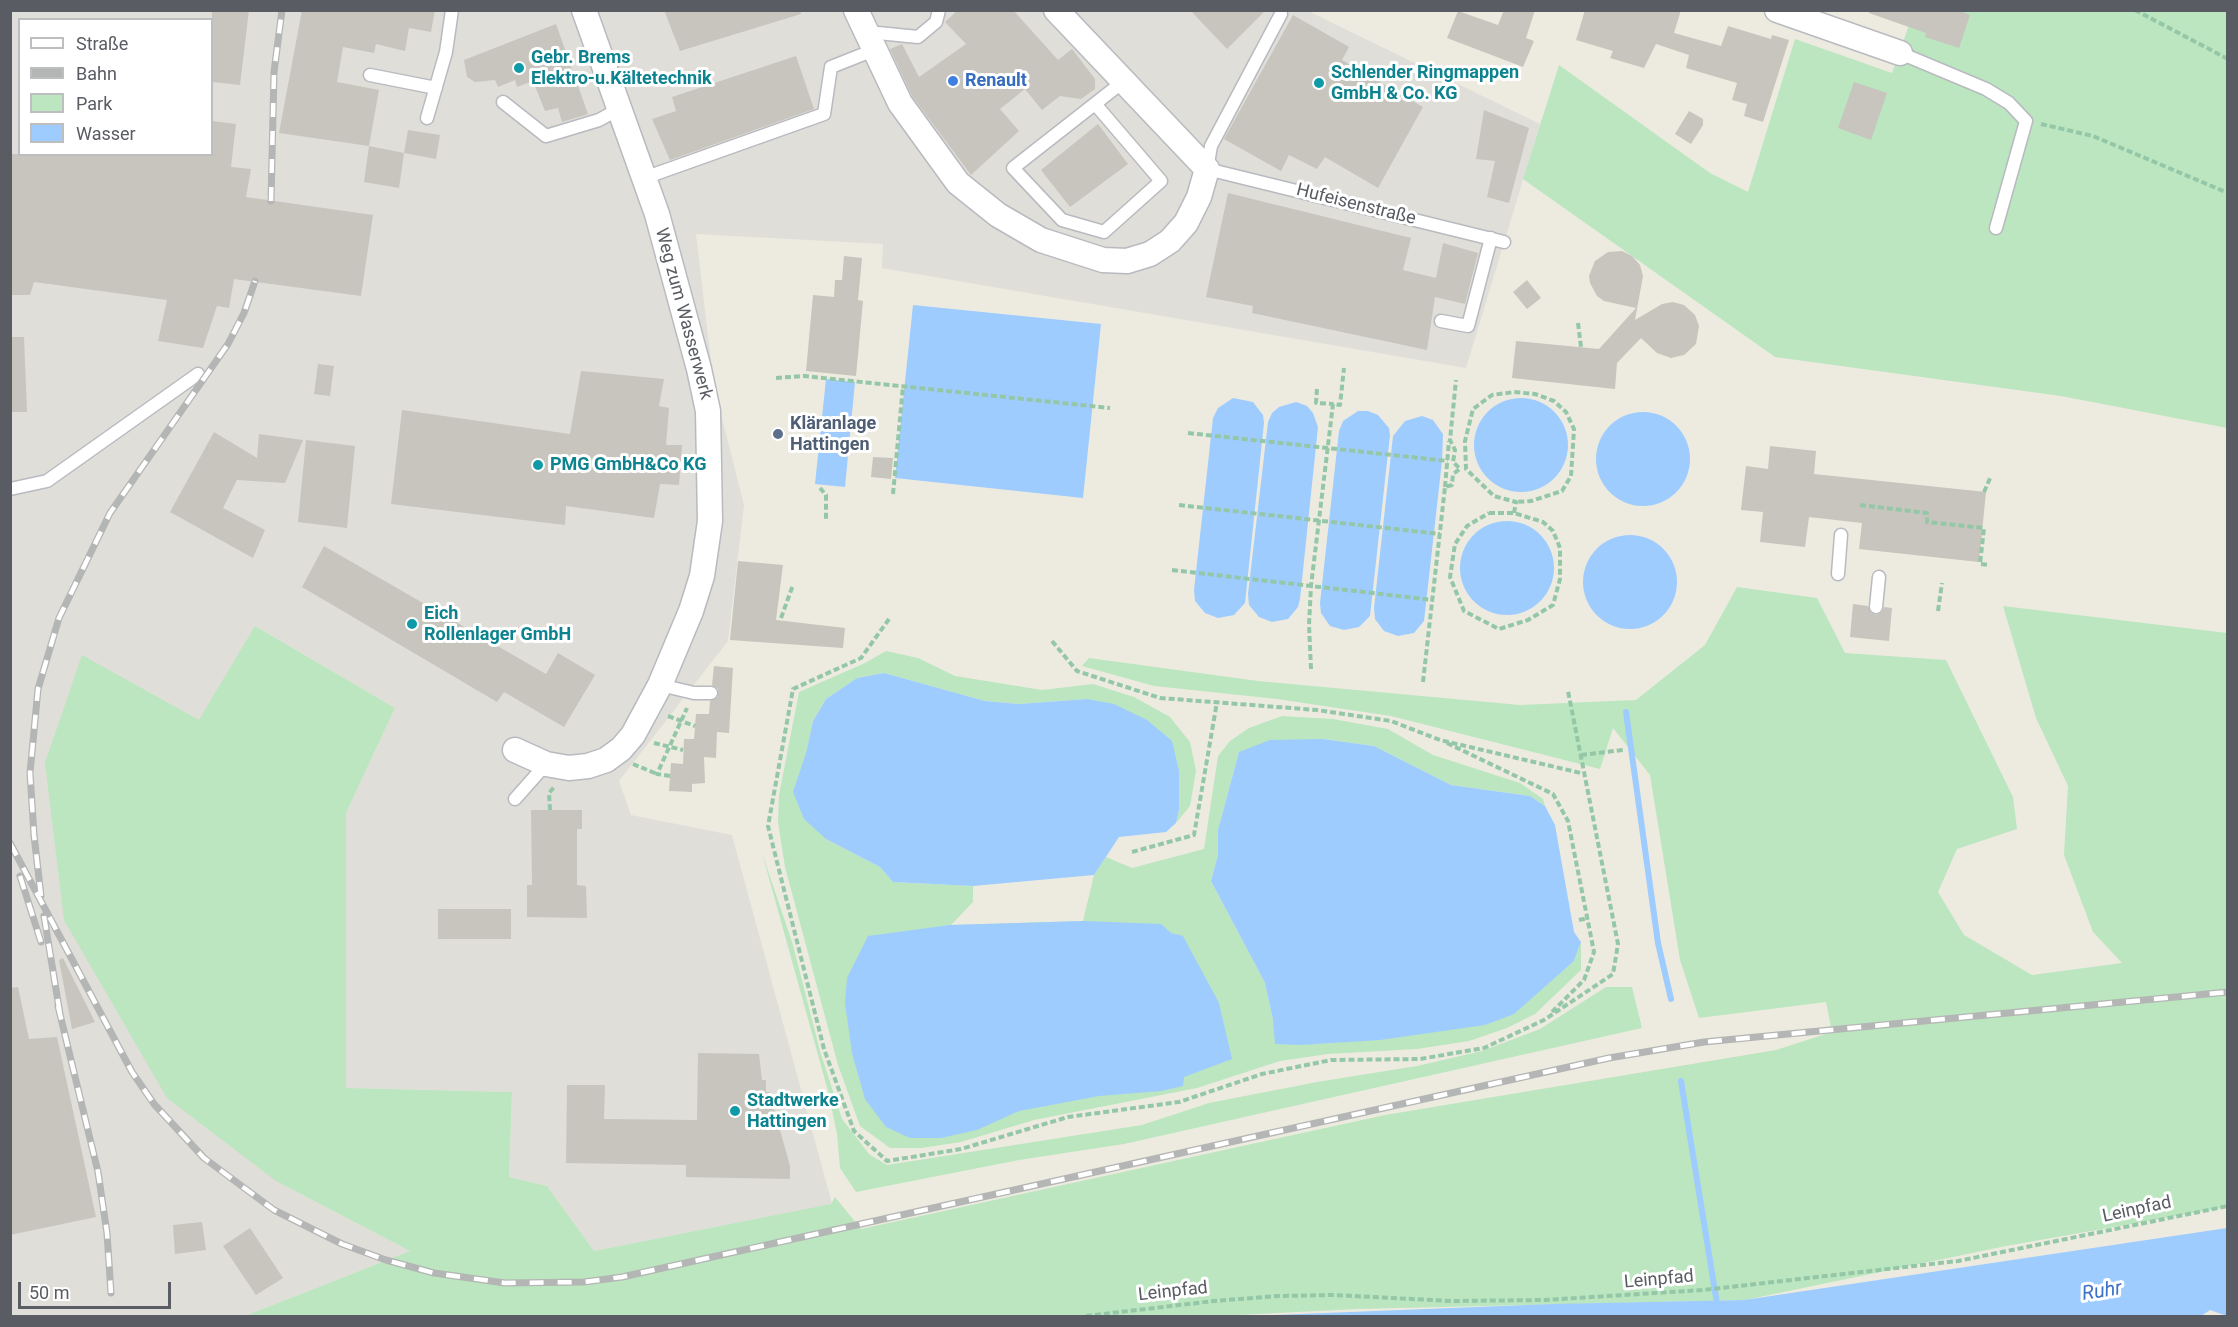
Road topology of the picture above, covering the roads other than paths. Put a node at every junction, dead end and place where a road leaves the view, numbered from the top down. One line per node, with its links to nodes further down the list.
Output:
1 (452, 10): 12 (lane)
2 (584, 10): 15 (street, Weg zum Wasserwerk)
3 (856, 10): 8 (street)
4 (939, 10): 8 (lane)
5 (1056, 10): 11 (street)
6 (1777, 10): 9 (street)
7 (1281, 14): 17 (lane)
8 (871, 44): 17 (street); 18 (lane)
9 (1900, 53): 19 (lane)
10 (370, 75): 12 (lane)
11 (1124, 81): 14 (lane); 17 (street)
12 (436, 88): 16 (lane)
13 (503, 102): 15 (lane)
14 (1096, 105): 14 (lane)
15 (619, 109): 18 (street, Weg zum Wasserwerk)
16 (427, 118)
17 (1207, 169): 20 (lane, Hufeisenstraße)
18 (644, 178): 29 (street, Weg zum Wasserwerk)
19 (1996, 228)
20 (1491, 238): 21 (lane, Hufeisenstraße); 22 (lane)
21 (1504, 242)
22 (1441, 321)
23 (198, 374): 24 (lane)
24 (10, 489)
25 (1841, 535): 26 (lane)
26 (1838, 574)
27 (1879, 577): 28 (lane)
28 (1876, 607)
29 (660, 685): 30 (lane); 32 (street, Weg zum Wasserwerk)
30 (711, 693)
31 (515, 750): 32 (street, Weg zum Wasserwerk)
32 (546, 764): 33 (lane)
33 (515, 799)

